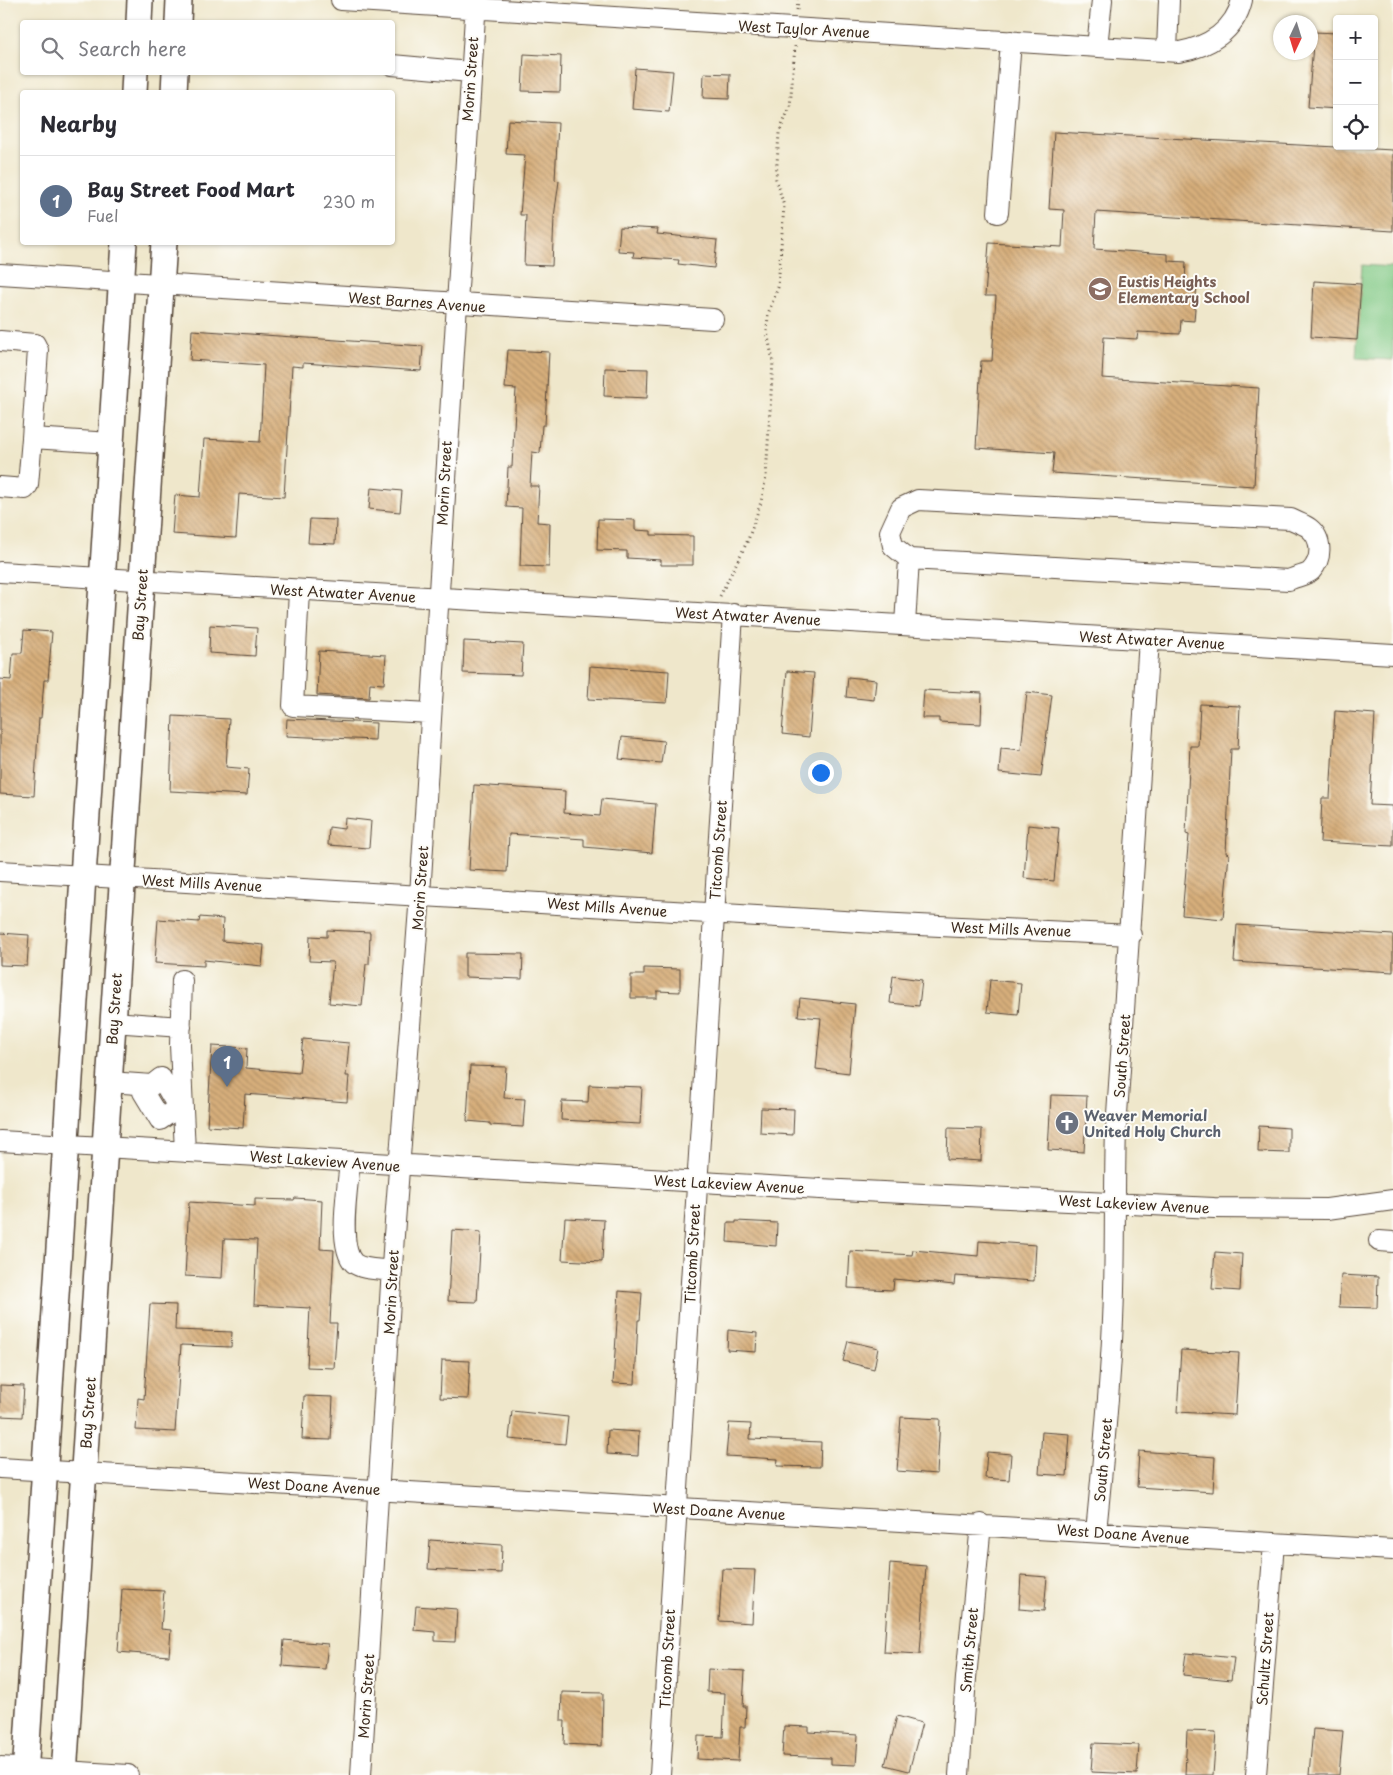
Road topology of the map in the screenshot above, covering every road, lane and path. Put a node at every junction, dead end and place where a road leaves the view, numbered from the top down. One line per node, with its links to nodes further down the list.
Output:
1 (140, 0): 9 (main road)
2 (180, 0): 10 (main road)
3 (341, 0): 8 (street, West Taylor Avenue)
4 (798, 0): 11 (path)
5 (1102, 0): 13 (street)
6 (1169, 0): 14 (street)
7 (1242, 0): 14 (street, West Taylor Avenue)
8 (475, 5): 11 (street, West Taylor Avenue); 16 (street, Morin Street)
9 (139, 20)
10 (178, 20)
11 (796, 28): 12 (street, West Taylor Avenue); 39 (path)
12 (1011, 41): 13 (street, West Taylor Avenue); 21 (street)
13 (1098, 46): 14 (street, West Taylor Avenue)
14 (1167, 51)
15 (395, 65): 16 (street)
16 (470, 72): 27 (street, Morin Street)
17 (135, 75): 19 (main road)
18 (175, 75): 20 (main road)
19 (134, 90)
20 (174, 90)
21 (998, 213)
22 (124, 245): 25 (main road)
23 (164, 245): 26 (main road, Bay Street)
24 (0, 274): 25 (street, West Barnes Avenue)
25 (122, 283): 26 (street, West Barnes Avenue); 31 (main road)
26 (161, 286): 27 (street, West Barnes Avenue); 36 (main road, Bay Street)
27 (455, 304): 28 (street, West Barnes Avenue); 38 (street, Morin Street)
28 (713, 319)
29 (0, 341): 30 (street)
30 (32, 438): 31 (street); 32 (street)
31 (111, 443): 35 (main road)
32 (0, 487)
33 (909, 558): 33 (street); 40 (street)
34 (0, 572): 35 (street, West Atwater Avenue)
35 (102, 579): 36 (street, West Atwater Avenue); 45 (main road)
36 (142, 581): 37 (street, West Atwater Avenue); 46 (main road, Bay Street)
37 (299, 591): 38 (street, West Atwater Avenue); 43 (street)
38 (438, 597): 39 (street, West Atwater Avenue); 43 (street, Morin Street)
39 (724, 614): 40 (street, West Atwater Avenue); 48 (street, Titcomb Street)
40 (905, 625): 41 (street, West Atwater Avenue)
41 (1149, 640): 42 (street, West Atwater Avenue); 49 (street, South Street)
42 (1393, 654)
43 (431, 713): 47 (street, Morin Street)
44 (0, 871): 45 (street, West Mills Avenue)
45 (83, 877): 46 (street, West Mills Avenue); 56 (main road)
46 (123, 879): 47 (street, West Mills Avenue); 51 (main road, Bay Street)
47 (420, 895): 48 (street, West Mills Avenue); 60 (street, Morin Street)
48 (714, 914): 49 (street, West Mills Avenue); 61 (street, Titcomb Street)
49 (1131, 935): 63 (street, South Street)
50 (182, 980): 52 (street)
51 (113, 1022): 52 (street); 53 (main road, Bay Street)
52 (181, 1027): 54 (street)
53 (109, 1082): 54 (street); 57 (main road, Bay Street)
54 (184, 1126): 58 (street)
55 (0, 1141): 56 (street, West Lakeview Avenue)
56 (66, 1145): 57 (street, West Lakeview Avenue); 66 (main road)
57 (105, 1147): 58 (street, West Lakeview Avenue); 67 (main road, Bay Street)
58 (185, 1152): 59 (street, West Lakeview Avenue)
59 (350, 1162): 60 (street, West Lakeview Avenue); 64 (street)
60 (400, 1166): 61 (street, West Lakeview Avenue); 64 (street, Morin Street)
61 (696, 1182): 63 (street, West Lakeview Avenue); 69 (street, Titcomb Street)
62 (1393, 1200): 63 (street, West Lakeview Avenue)
63 (1113, 1203): 71 (street, South Street)
64 (392, 1270): 68 (street, Morin Street)
65 (0, 1468): 66 (street, West Doane Avenue)
66 (44, 1470): 67 (street, West Doane Avenue); 75 (main road)
67 (84, 1473): 68 (street, West Doane Avenue); 76 (main road, Bay Street)
68 (380, 1490): 69 (street, West Doane Avenue); 78 (street, Morin Street)
69 (676, 1509): 70 (street, West Doane Avenue); 79 (street, Titcomb Street)
70 (981, 1524): 71 (street, West Doane Avenue); 80 (street, Smith Street)
71 (1096, 1532): 72 (street, West Doane Avenue)
72 (1274, 1543): 73 (street, West Doane Avenue); 81 (street, Schultz Street)
73 (1393, 1550)
74 (0, 1767): 75 (street)
75 (25, 1772): 76 (street)
76 (64, 1773): 77 (street)
77 (128, 1775)
78 (361, 1775)
79 (660, 1775)
80 (959, 1775)
81 (1256, 1775)

